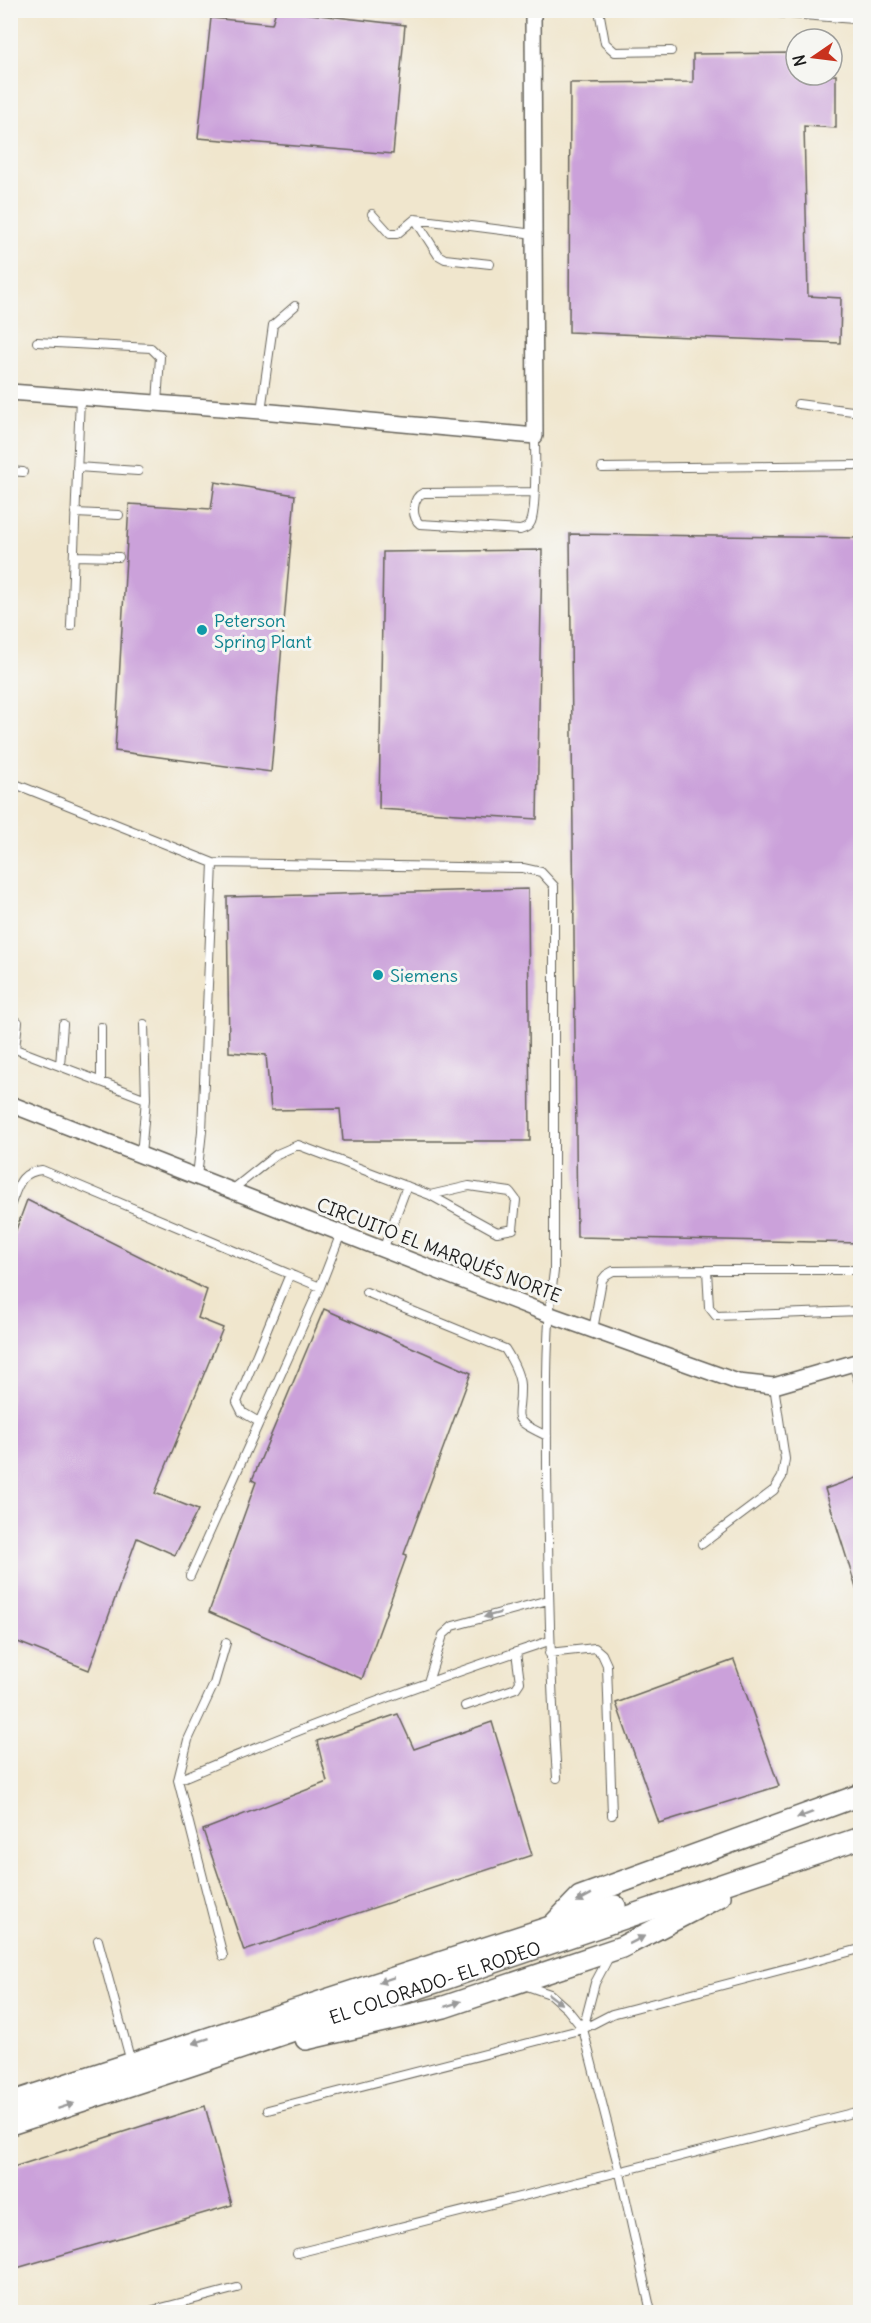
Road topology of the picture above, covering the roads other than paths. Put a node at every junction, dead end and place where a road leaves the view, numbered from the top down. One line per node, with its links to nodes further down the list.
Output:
1 (533, 10): 8 (street)
2 (599, 10): 5 (lane)
3 (741, 10): 4 (lane)
4 (861, 23)
5 (671, 51)
6 (372, 214): 7 (lane)
7 (415, 219): 8 (lane); 9 (lane)
8 (534, 234): 18 (street)
9 (490, 264)
10 (295, 306): 16 (lane)
11 (37, 342): 14 (lane)
12 (10, 392): 13 (street)
13 (80, 397): 14 (street); 20 (lane)
14 (157, 403): 16 (street)
15 (798, 404): 17 (lane)
16 (261, 411): 18 (street)
17 (861, 412)
18 (535, 436): 25 (lane)
19 (861, 465): 21 (lane)
20 (77, 467): 23 (lane); 26 (lane)
21 (602, 468)
22 (10, 471): 24 (lane)
23 (138, 471)
24 (23, 472)
25 (534, 492): 25 (lane)
26 (75, 513): 27 (lane); 28 (lane)
27 (119, 515)
28 (74, 556): 29 (lane); 30 (lane)
29 (119, 557)
30 (71, 626)
31 (10, 782): 32 (lane)
32 (213, 863): 43 (lane); 56 (lane)
33 (18, 1022): 37 (lane)
34 (63, 1024): 38 (lane)
35 (144, 1024): 40 (lane)
36 (101, 1027): 39 (lane)
37 (13, 1048): 38 (lane)
38 (60, 1066): 39 (lane)
39 (101, 1082): 40 (lane)
40 (146, 1099): 42 (lane)
41 (10, 1104): 42 (street, CIRCUITO EL MARQUÉS NORTE)
42 (141, 1155): 43 (street, CIRCUITO EL MARQUÉS NORTE)
43 (197, 1177): 45 (street, CIRCUITO EL MARQUÉS NORTE)
44 (407, 1186): 45 (lane); 46 (lane); 49 (lane)
45 (232, 1190): 48 (street, CIRCUITO EL MARQUÉS NORTE)
46 (430, 1195): 46 (lane)
47 (10, 1206): 52 (lane)
48 (341, 1233): 49 (street, CIRCUITO EL MARQUÉS NORTE); 53 (lane)
49 (383, 1250): 56 (street, CIRCUITO EL MARQUÉS NORTE)
50 (707, 1270): 51 (lane); 55 (lane); 57 (lane)
51 (861, 1270)
52 (290, 1275): 53 (lane); 61 (lane)
53 (320, 1287): 61 (lane)
54 (366, 1292): 62 (lane)
55 (861, 1311)
56 (548, 1314): 57 (street, CIRCUITO EL MARQUÉS NORTE); 62 (lane)
57 (593, 1330): 59 (street, CIRCUITO EL MARQUÉS NORTE)
58 (857, 1363): 59 (street, CIRCUITO EL MARQUÉS NORTE); 60 (lane)
59 (774, 1386): 63 (lane)
60 (861, 1386)
61 (259, 1422): 64 (lane)
62 (547, 1436): 65 (lane)
63 (702, 1544)
64 (190, 1576)
65 (548, 1600): 66 (lane); 70 (lane, one-way to 70)
66 (549, 1641): 68 (lane); 69 (lane)
67 (226, 1643): 73 (lane)
68 (516, 1652): 70 (lane); 71 (lane)
69 (549, 1653): 72 (lane); 75 (lane)
70 (428, 1682): 73 (lane)
71 (465, 1706)
72 (557, 1778)
73 (178, 1780): 83 (lane)
74 (861, 1795): 79 (main road, one-way to 79)
75 (612, 1815)
76 (861, 1823): 79 (main road, EL COLORADO- EL RODEO)
77 (861, 1838): 78 (main road, EL COLORADO- EL RODEO)
78 (782, 1864): 82 (main road, one-way to 78); 87 (main road, EL COLORADO- EL RODEO)
79 (551, 1927): 86 (main road, EL COLORADO- EL RODEO, one-way to 86)
80 (98, 1940): 86 (lane)
81 (861, 1949): 85 (lane)
82 (613, 1950): 84 (main road); 85 (lane)
83 (223, 1956)
84 (518, 1982): 85 (lane, one-way to 85); 87 (main road, one-way to 84)
85 (583, 2029): 89 (lane); 92 (lane)
86 (131, 2064): 88 (main road, EL COLORADO- EL RODEO)
87 (191, 2065): 91 (main road, EL COLORADO- EL RODEO, one-way to 87)
88 (10, 2103)
89 (268, 2110)
90 (861, 2112): 92 (lane)
91 (10, 2124)
92 (620, 2173): 93 (lane); 96 (lane)
93 (297, 2253)
94 (237, 2288): 95 (lane)
95 (146, 2313)
96 (651, 2313)

